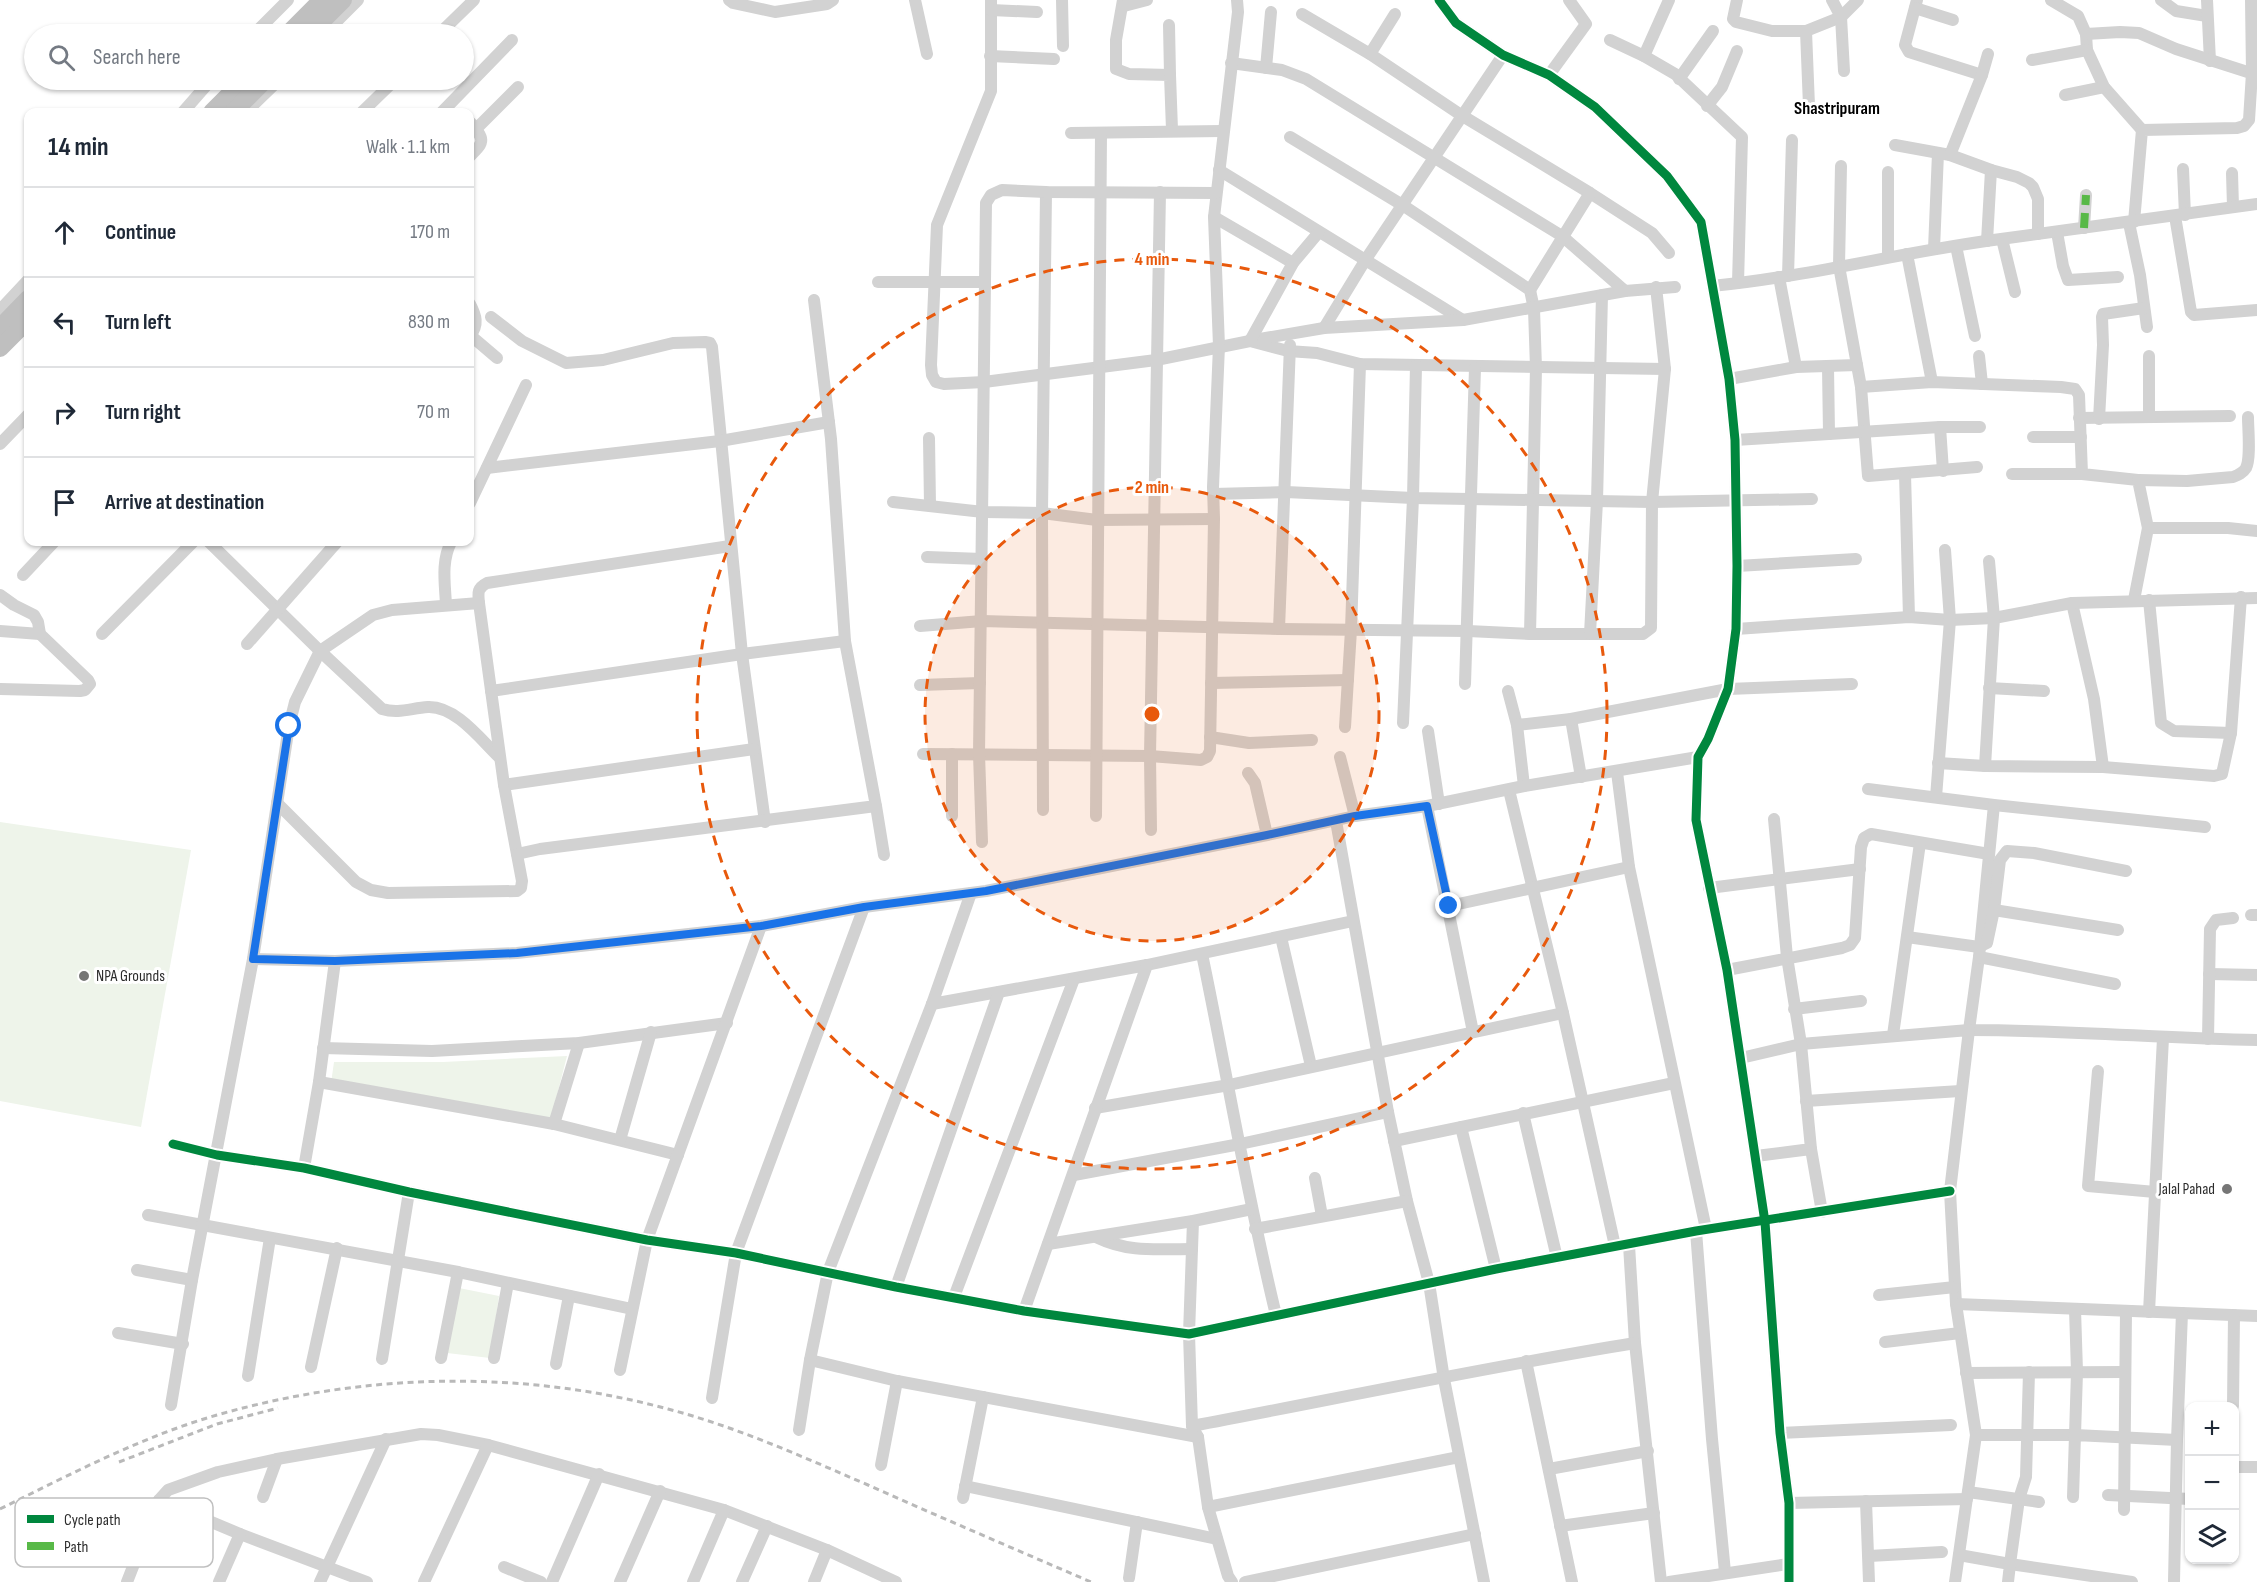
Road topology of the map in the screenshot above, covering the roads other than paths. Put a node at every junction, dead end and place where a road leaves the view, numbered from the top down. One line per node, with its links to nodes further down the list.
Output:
1 (288, 0): 32 (street)
2 (322, 0): 33 (highway)
3 (343, 0): 34 (highway)
4 (358, 0): 35 (street)
5 (474, 0): 36 (street)
6 (915, 0): 46 (street)
7 (1062, 0): 43 (street)
8 (1148, 0): 22 (street)
9 (1237, 0): 55 (street)
10 (1439, 0): 49 (street)
11 (1569, 0): 60 (street)
12 (1669, 0): 51 (street)
13 (1737, 0): 39 (street)
14 (1832, 0): 30 (street)
15 (1858, 0): 30 (street)
16 (2051, 0): 40 (street)
17 (2161, 0): 29 (street)
18 (2207, 0): 29 (street)
19 (2251, 0): 58 (street)
20 (731, 1): 21 (street)
21 (829, 1)
22 (1124, 3): 59 (street)
23 (1916, 4): 31 (street); 61 (street)
24 (991, 5): 25 (street); 50 (street)
25 (1037, 12)
26 (1271, 12): 56 (street)
27 (1302, 14): 47 (street)
28 (1395, 14): 47 (street)
29 (2207, 16): 54 (street)
30 (1841, 17): 39 (street); 57 (street)
31 (1953, 21)
32 (264, 24)
33 (298, 24)
34 (319, 24)
35 (334, 24)
36 (450, 24)
37 (1169, 25): 59 (street)
38 (1713, 31): 62 (street)
39 (1806, 31): 74 (street)
40 (2086, 34): 44 (street); 54 (street)
41 (512, 40): 63 (street)
42 (1610, 40): 51 (street)
43 (1063, 46)
44 (2086, 50): 53 (street); 65 (street)
45 (1737, 51): 73 (street)
46 (927, 54)
47 (1370, 54): 81 (street)
48 (1988, 54): 61 (street)
49 (1503, 55): 60 (street); 81 (street)
50 (990, 56): 52 (street); 130 (street)
51 (1644, 56): 62 (street)
52 (1054, 59)
53 (2032, 60)
54 (2210, 61): 58 (street)
55 (1230, 63): 56 (street); 86 (street)
56 (1266, 68): 94 (street)
57 (1844, 71)
58 (2254, 74): 85 (street)
59 (1170, 75): 84 (street)
60 (1549, 75): 134 (street)
61 (1982, 75): 93 (street)
62 (1679, 79): 73 (street)
63 (474, 87)
64 (518, 87): 82 (street)
65 (2104, 87): 72 (street); 85 (street)
66 (202, 90): 75 (street)
67 (234, 90): 76 (highway)
68 (256, 90): 77 (highway)
69 (269, 90): 78 (street)
70 (385, 90): 79 (street)
71 (472, 90): 80 (street)
72 (2065, 95)
73 (1707, 106): 133 (street)
74 (1809, 106)
75 (186, 108)
76 (216, 108)
77 (237, 108)
78 (250, 108)
79 (366, 108)
80 (457, 108)
81 (1461, 115): 94 (street); 105 (street)
82 (474, 125)
83 (474, 127): 92 (street)
84 (1172, 130): 86 (street); 88 (street)
85 (2142, 130): 112 (street)
86 (1222, 131): 97 (street)
87 (1071, 133): 88 (street)
88 (1101, 134): 102 (street)
89 (1290, 137): 107 (street)
90 (1792, 140): 128 (street)
91 (1895, 145): 93 (street)
92 (474, 152)
93 (1944, 154): 98 (street); 121 (street)
94 (1433, 157): 107 (street); 117 (street)
95 (1841, 166): 127 (street)
96 (2183, 169): 110 (street)
97 (1219, 170): 104 (street); 114 (street)
98 (1991, 170): 116 (street); 119 (street)
99 (1888, 172): 124 (street)
100 (2232, 173): 109 (street)
101 (1046, 192): 102 (street); 132 (street); 179 (street)
102 (1099, 192): 103 (street); 172 (street)
103 (1160, 192): 104 (street); 168 (street)
104 (1216, 193): 111 (street)
105 (1590, 193): 117 (street); 122 (street)
106 (2086, 195): 113 (street)
107 (1404, 206): 125 (street); 138 (street)
108 (2254, 206): 109 (street)
109 (2233, 207): 110 (street)
110 (2180, 215): 112 (street); 147 (street)
111 (1214, 217): 126 (street); 161 (street)
112 (2131, 222): 113 (street); 144 (street)
113 (2084, 228): 115 (street)
114 (1319, 232): 125 (street); 126 (street)
115 (2057, 232): 116 (street); 129 (street)
116 (2038, 234): 118 (street)
117 (1562, 236): 138 (street); 139 (street)
118 (2002, 239): 119 (street); 140 (street)
119 (1987, 241): 120 (street)
120 (1956, 246): 121 (street); 158 (street)
121 (1934, 249): 123 (street)
122 (1669, 252)
123 (1907, 254): 124 (street); 182 (street)
124 (1888, 257): 127 (street)
125 (1366, 260): 150 (street); 155 (street)
126 (1293, 263): 160 (street)
127 (1839, 266): 128 (street); 170 (street)
128 (1784, 277): 133 (street); 173 (street)
129 (2118, 277)
130 (934, 281): 131 (street); 132 (street); 181 (street)
131 (878, 282)
132 (985, 282): 181 (street)
133 (1738, 283): 134 (street)
134 (1712, 286): 180 (street)
135 (1656, 287): 136 (street); 139 (street); 178 (street)
136 (1675, 287)
137 (24, 290): 146 (street)
138 (1530, 290): 145 (street)
139 (1625, 291): 142 (street)
140 (2015, 292)
141 (24, 293): 153 (highway)
142 (1602, 295): 145 (street); 177 (street)
143 (814, 300): 192 (street)
144 (2144, 308): 152 (street); 191 (street)
145 (1534, 309): 150 (street); 176 (street)
146 (0, 310)
147 (2257, 310)
148 (474, 312): 154 (street)
149 (491, 318): 201 (street)
150 (1463, 321): 155 (street)
151 (24, 324): 162 (highway)
152 (2146, 327)
153 (0, 328)
154 (474, 328)
155 (1324, 328): 156 (street)
156 (1293, 334): 160 (street); 163 (street)
157 (24, 335): 167 (street)
158 (1975, 336)
159 (474, 338): 166 (street)
160 (1250, 341): 161 (street); 163 (street)
161 (1219, 346): 168 (street); 211 (street)
162 (0, 348)
163 (1288, 351): 169 (street); 210 (street)
164 (1979, 356): 183 (street)
165 (2149, 356): 187 (street)
166 (497, 358)
167 (0, 359)
168 (1156, 360): 172 (street); 225 (street)
169 (1360, 364): 171 (street); 212 (street)
170 (1857, 365): 174 (street); 185 (street)
171 (1416, 366): 175 (street); 214 (street)
172 (1100, 367): 179 (street); 227 (street)
173 (1796, 367): 174 (street); 180 (street)
174 (1828, 367): 196 (street)
175 (1475, 368): 176 (street); 215 (street)
176 (1536, 368): 177 (street); 217 (street)
177 (1599, 368): 178 (street); 218 (street)
178 (1665, 369): 221 (street)
179 (1043, 374): 181 (street); 224 (street)
180 (1729, 379): 200 (street)
181 (984, 382): 223 (street)
182 (1932, 382): 183 (street); 185 (street)
183 (1982, 384): 189 (street)
184 (526, 385): 204 (street)
185 (1861, 387): 195 (street)
186 (2230, 416): 187 (street)
187 (2149, 417): 191 (street)
188 (2248, 417): 209 (street)
189 (2079, 418): 191 (street); 198 (street)
190 (24, 419): 202 (street)
191 (2099, 419)
192 (829, 422): 201 (street); 271 (street)
193 (1980, 427): 194 (street)
194 (1940, 428): 195 (street); 205 (street)
195 (1865, 433): 196 (street); 206 (street)
196 (1829, 434): 200 (street)
197 (2033, 437): 198 (street)
198 (2081, 437): 208 (street)
199 (929, 438): 222 (street)
200 (1736, 440): 219 (street)
201 (720, 441): 204 (street); 235 (street)
202 (0, 444)
203 (1977, 467): 205 (street)
204 (487, 468): 213 (street)
205 (1943, 471): 206 (street)
206 (1905, 474): 252 (street)
207 (2012, 474): 208 (street)
208 (2082, 474): 209 (street)
209 (2138, 480): 228 (street)
210 (1286, 492): 211 (street); 212 (street); 261 (street)
211 (1213, 494): 226 (street)
212 (1354, 494): 214 (street); 263 (street)
213 (474, 495)
214 (1413, 498): 215 (street); 264 (street)
215 (1471, 499): 217 (street); 266 (street)
216 (1812, 499): 219 (street)
217 (1534, 500): 218 (street); 269 (street)
218 (1597, 501): 221 (street); 270 (street)
219 (1736, 501): 221 (street); 241 (street)
220 (893, 502): 222 (street)
221 (1652, 502): 270 (street)
222 (930, 506): 223 (street)
223 (982, 512): 224 (street); 238 (street)
224 (1042, 513): 227 (street); 256 (street)
225 (1155, 518): 226 (street); 227 (street); 258 (street)
226 (1214, 519): 260 (street)
227 (1097, 520): 257 (street)
228 (2148, 528): 229 (street); 246 (street)
229 (2257, 531)
230 (50, 546): 242 (street)
231 (190, 546): 268 (street)
232 (213, 546): 251 (street)
233 (334, 546): 251 (street)
234 (449, 546): 250 (street)
235 (730, 546): 248 (street); 274 (street)
236 (1945, 549): 254 (street)
237 (927, 557): 238 (street)
238 (982, 559): 255 (street)
239 (1856, 559): 241 (street)
240 (1989, 561): 253 (street)
241 (1737, 566): 262 (street)
242 (23, 574)
243 (0, 594): 267 (street)
244 (2241, 597): 245 (street); 247 (street); 292 (street)
245 (2257, 598)
246 (2134, 600): 247 (street); 249 (street)
247 (2149, 600): 292 (street)
248 (479, 603): 250 (street); 284 (street)
249 (2072, 603): 253 (street); 307 (street)
250 (446, 605): 273 (street)
251 (278, 610): 272 (street); 273 (street)
252 (1909, 617): 254 (street); 262 (street)
253 (1994, 618): 254 (street); 281 (street)
254 (1950, 620): 305 (street)
255 (982, 621): 256 (street); 259 (street); 276 (street)
256 (1043, 622): 257 (street); 299 (street)
257 (1098, 623): 258 (street); 300 (street)
258 (1152, 625): 260 (street); 301 (street)
259 (920, 626)
260 (1212, 627): 261 (street); 277 (street)
261 (1279, 629): 263 (street)
262 (1736, 629): 283 (street)
263 (1351, 630): 264 (street); 275 (street)
264 (1406, 630): 266 (street); 288 (street)
265 (0, 631): 267 (street)
266 (1468, 631): 269 (street); 278 (street)
267 (40, 634): 282 (street)
268 (102, 634)
269 (1530, 634): 270 (street)
270 (1590, 634)
271 (845, 641): 274 (street); 319 (street)
272 (247, 644)
273 (320, 651): 304 (street); 316 (street)
274 (742, 654): 284 (street); 295 (street)
275 (1348, 680): 277 (street); 290 (street)
276 (980, 683): 280 (street); 298 (street)
277 (1211, 683): 293 (street)
278 (1466, 684)
279 (1852, 684): 283 (street)
280 (920, 685)
281 (1989, 688): 286 (street); 306 (street)
282 (0, 689)
283 (1728, 689): 287 (street); 303 (street)
284 (491, 691): 304 (street)
285 (1508, 691): 289 (street)
286 (2044, 691)
287 (1571, 719): 289 (street); 310 (street)
288 (1403, 723)
289 (1516, 725): 312 (street)
290 (1345, 727)
291 (1428, 731): 317 (street)
292 (2231, 733): 307 (street)
293 (1210, 738): 294 (street); 301 (street)
294 (1312, 740)
295 (754, 749): 311 (street); 326 (street)
296 (923, 754): 297 (street)
297 (952, 754): 298 (street); 321 (street)
298 (979, 754): 299 (street); 330 (street)
299 (1042, 754): 300 (street); 320 (street)
300 (1095, 755): 301 (street); 322 (street)
301 (1150, 756): 328 (street)
302 (1340, 757): 323 (street)
303 (1698, 757): 308 (street); 340 (street)
304 (500, 758): 311 (street)
305 (1938, 763): 306 (street); 315 (street)
306 (1985, 766): 307 (street)
307 (2103, 767)
308 (1617, 772): 310 (street); 335 (street)
309 (1248, 773): 329 (street)
310 (1581, 777): 312 (street)
311 (504, 784): 332 (street)
312 (1524, 786): 314 (street)
313 (1868, 789): 315 (street)
314 (1509, 790): 317 (street); 339 (street)
315 (1936, 797): 318 (street)
316 (277, 803): 332 (street); 354 (street)
317 (1433, 805): 323 (street); 342 (street)
318 (1994, 805): 327 (street); 333 (street)
319 (876, 806): 326 (street); 334 (street)
320 (1043, 810)
321 (952, 816)
322 (1096, 816)
323 (1355, 816): 325 (street)
324 (1774, 819): 338 (street)
325 (1335, 821): 329 (street); 346 (street)
326 (765, 822): 332 (street)
327 (2205, 827)
328 (1151, 830)
329 (1267, 835): 341 (street)
330 (982, 842)
331 (1920, 843): 333 (street); 336 (street); 350 (street)
332 (517, 854)
333 (1989, 854): 351 (street)
334 (884, 855)
335 (1629, 867): 339 (street); 383 (street)
336 (1860, 869): 338 (street); 353 (street)
337 (2126, 871): 344 (street)
338 (1779, 879): 340 (street); 353 (street)
339 (1532, 887): 342 (street); 366 (street)
340 (1709, 888): 357 (street)
341 (971, 893): 343 (street); 364 (street)
342 (1449, 906): 370 (street)
343 (864, 907): 347 (street); 425 (street)
344 (1994, 910): 348 (street); 351 (street)
345 (2233, 918): 358 (street)
346 (1353, 921): 349 (street); 378 (street)
347 (761, 926): 355 (street); 367 (street)
348 (2118, 930)
349 (1281, 937): 352 (street); 380 (street)
350 (1907, 937): 351 (street); 371 (street)
351 (1979, 952): 361 (street); 368 (street)
352 (1202, 954): 356 (street); 384 (street)
353 (1786, 957): 357 (street); 365 (street)
354 (253, 959): 355 (street); 398 (street)
355 (335, 961): 377 (street)
356 (1147, 965): 360 (street); 388 (street)
357 (1727, 970): 379 (street)
358 (2209, 974): 359 (street); 373 (street)
359 (2257, 975)
360 (1074, 979): 362 (street); 439 (street)
361 (2115, 984)
362 (999, 992): 364 (street); 435 (street)
363 (1861, 1000): 365 (street)
364 (932, 1004): 431 (street)
365 (1794, 1009): 376 (street)
366 (1563, 1013): 370 (street); 387 (street)
367 (727, 1023): 369 (street); 399 (street)
368 (1969, 1030): 371 (street); 372 (street); 385 (street)
369 (651, 1032): 375 (street); 393 (street)
370 (1473, 1032): 378 (street)
371 (1893, 1035): 376 (street)
372 (2163, 1038): 373 (street); 406 (street)
373 (2208, 1039): 374 (street)
374 (2257, 1040)
375 (579, 1043): 377 (street); 391 (street)
376 (1802, 1044): 379 (street); 386 (street)
377 (323, 1048): 382 (street)
378 (1378, 1054): 380 (street); 389 (street)
379 (1741, 1058): 400 (street)
380 (1311, 1066): 384 (street)
381 (2098, 1071): 406 (street)
382 (320, 1082): 391 (street); 401 (street)
383 (1674, 1083): 387 (street); 416 (street)
384 (1229, 1085): 388 (street); 396 (street)
385 (1960, 1091): 386 (street); 404 (street)
386 (1806, 1101): 397 (street)
387 (1583, 1102): 390 (street); 422 (street)
388 (1095, 1108): 402 (street)
389 (1388, 1112): 394 (street); 396 (street)
390 (1523, 1113): 392 (street); 426 (street)
391 (554, 1124): 393 (street)
392 (1461, 1126): 394 (street); 428 (street)
393 (620, 1140): 399 (street)
394 (1394, 1142): 407 (street)
395 (173, 1144): 398 (street)
396 (1240, 1144): 402 (street); 408 (street)
397 (1811, 1149): 400 (street); 409 (street)
398 (217, 1155): 401 (street); 414 (street)
399 (678, 1155): 419 (street)
400 (1756, 1156): 413 (street)
401 (304, 1168): 405 (street)
402 (1074, 1175): 420 (street)
403 (1315, 1178): 411 (street)
404 (1950, 1191): 409 (street); 436 (street)
405 (409, 1192): 419 (street); 427 (street)
406 (2155, 1192): 445 (street)
407 (1407, 1201): 411 (street); 434 (street)
408 (1251, 1209): 412 (street); 415 (street)
409 (1822, 1212): 413 (street)
410 (148, 1215): 414 (street)
411 (1322, 1216): 415 (street)
412 (1193, 1221): 417 (street); 424 (street)
413 (1765, 1221): 416 (street); 478 (street)
414 (203, 1225): 418 (street); 432 (street)
415 (1255, 1229): 447 (street)
416 (1701, 1230): 421 (street); 527 (street)
417 (1096, 1237): 420 (street); 424 (street)
418 (270, 1238): 423 (street); 468 (street)
419 (646, 1240): 425 (street); 441 (street)
420 (1048, 1244): 443 (street)
421 (1629, 1245): 422 (street); 454 (street)
422 (1615, 1246): 426 (street)
423 (336, 1248): 427 (street); 462 (street)
424 (1192, 1249): 452 (street)
425 (736, 1253): 431 (street); 472 (street)
426 (1557, 1258): 428 (street)
427 (398, 1261): 430 (street); 458 (street)
428 (1496, 1269): 434 (street)
429 (137, 1270): 432 (street)
430 (458, 1272): 433 (street); 456 (street)
431 (828, 1272): 435 (street); 459 (street)
432 (192, 1280): 455 (street)
433 (508, 1283): 438 (street); 457 (street)
434 (1429, 1283): 447 (street); 469 (street)
435 (896, 1287): 439 (street)
436 (1955, 1287): 437 (street); 440 (street)
437 (1878, 1295)
438 (569, 1296): 441 (street); 461 (street)
439 (954, 1297): 443 (street)
440 (1956, 1304): 442 (street); 451 (street)
441 (632, 1309): 463 (street)
442 (2075, 1309): 444 (street); 465 (street)
443 (1024, 1311): 452 (street)
444 (2126, 1311): 445 (street); 466 (street)
445 (2148, 1312): 446 (street)
446 (2182, 1313): 448 (street); 484 (street)
447 (1276, 1315): 452 (street)
448 (2234, 1315): 449 (street); 473 (street)
449 (2257, 1316)
450 (118, 1333): 455 (street)
451 (1960, 1333): 453 (street); 467 (street)
452 (1189, 1334): 477 (street)
453 (1885, 1342)
454 (1635, 1343): 460 (street); 486 (street)
455 (183, 1344): 474 (street)
456 (441, 1358)
457 (494, 1358)
458 (382, 1359)
459 (810, 1360): 470 (street); 476 (street)
460 (1526, 1361): 469 (street); 492 (street)
461 (556, 1364)
462 (311, 1367)
463 (620, 1370)
464 (2029, 1372): 465 (street); 467 (street); 480 (street)
465 (2078, 1372): 466 (street); 481 (street)
466 (2124, 1372): 482 (street)
467 (1966, 1373): 479 (street)
468 (248, 1376)
469 (1444, 1379): 477 (street); 487 (street)
470 (897, 1381): 471 (street); 489 (street)
471 (984, 1397): 477 (street); 511 (street)
472 (712, 1398)
473 (2233, 1402)
474 (171, 1405)
475 (1951, 1425): 478 (street)
476 (799, 1430)
477 (1195, 1432): 507 (street)
478 (1780, 1433): 506 (street)
479 (1976, 1435): 480 (street); 496 (street)
480 (2028, 1435): 481 (street); 501 (street)
481 (2075, 1435): 482 (street); 499 (street)
482 (2126, 1438): 484 (street); 497 (street)
483 (386, 1439): 485 (street); 488 (street); 526 (street)
484 (2177, 1440): 502 (street)
485 (488, 1445): 493 (street); 536 (street)
486 (1648, 1451): 492 (street); 510 (street)
487 (1459, 1457): 507 (street); 516 (street)
488 (277, 1459): 498 (street); 500 (street)
489 (881, 1465)
490 (2239, 1467): 491 (street)
491 (2257, 1467)
492 (1549, 1469): 514 (street)
493 (599, 1474): 494 (street); 538 (street)
494 (660, 1491): 508 (street); 539 (street)
495 (2108, 1495): 497 (street)
496 (1968, 1496): 501 (street); 504 (street); 520 (street)
497 (2124, 1496): 502 (street); 509 (street)
498 (263, 1497)
499 (2073, 1497)
500 (161, 1498)
501 (2019, 1499): 505 (street); 523 (street)
502 (2176, 1499): 503 (street); 555 (street)
503 (2185, 1499)
504 (1866, 1501): 506 (street); 521 (street)
505 (2039, 1502)
506 (1789, 1503): 522 (street)
507 (1208, 1508): 517 (street)
508 (724, 1510): 513 (street); 540 (street)
509 (2124, 1510)
510 (1654, 1513): 514 (street); 548 (street)
511 (1137, 1522): 517 (street); 530 (street)
512 (213, 1523): 515 (street)
513 (767, 1526): 518 (street); 541 (street)
514 (1560, 1526): 547 (street)
515 (240, 1534): 526 (street); 533 (street)
516 (1475, 1534): 545 (street); 546 (street)
517 (1217, 1539): 544 (street)
518 (827, 1550): 529 (street); 542 (street)
519 (1942, 1552): 521 (street)
520 (1959, 1555): 523 (street); 552 (street)
521 (1869, 1556): 551 (street)
522 (1788, 1564): 527 (street); 550 (street)
523 (2010, 1564): 528 (street); 553 (street)
524 (133, 1567): 532 (street)
525 (504, 1567): 537 (street)
526 (327, 1568): 534 (street); 535 (street)
527 (1719, 1576): 549 (street)
528 (2054, 1576): 531 (street)
529 (878, 1578): 543 (street)
530 (1129, 1578)
531 (2102, 1580): 554 (street)
532 (127, 1582)
533 (219, 1582)
534 (320, 1582)
535 (367, 1582)
536 (424, 1582)
537 (541, 1582)
538 (552, 1582)
539 (620, 1582)
540 (693, 1582)
541 (742, 1582)
542 (814, 1582)
543 (896, 1582)
544 (1232, 1582)
545 (1245, 1582)
546 (1484, 1582)
547 (1572, 1582)
548 (1661, 1582)
549 (1669, 1582)
550 (1789, 1582)
551 (1869, 1582)
552 (1955, 1582)
553 (2008, 1582)
554 (2132, 1582)
555 (2174, 1582)

